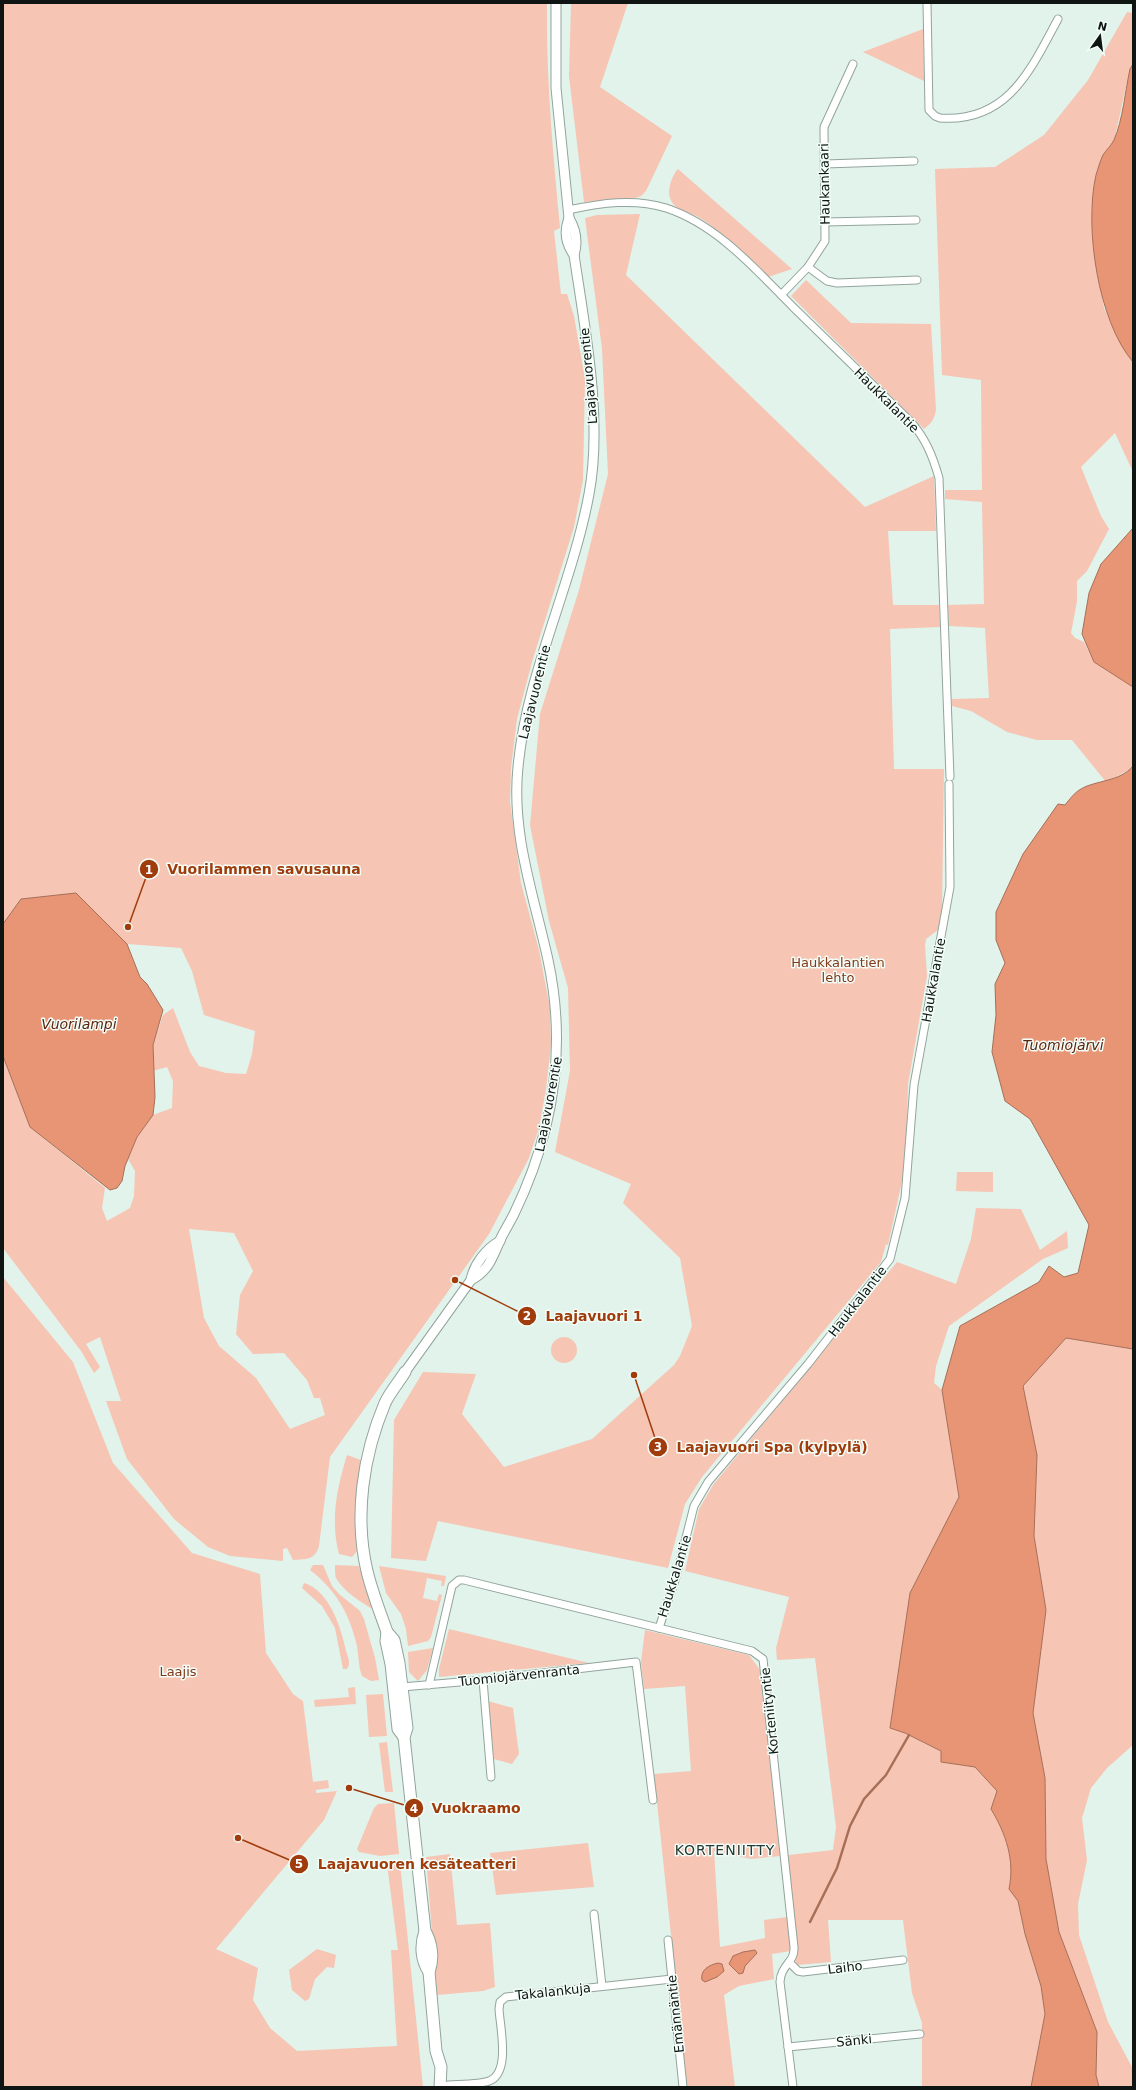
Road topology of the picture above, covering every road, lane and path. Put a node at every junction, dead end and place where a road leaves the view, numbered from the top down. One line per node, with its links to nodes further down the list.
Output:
1 (556, 3): 7 (street, Laajavuorentie)
2 (927, 3): 3 (street)
3 (1058, 19)
4 (853, 64): 6 (street, Haukankaari)
5 (914, 161): 6 (street)
6 (825, 164): 9 (street, Haukankaari)
7 (568, 214): 12 (street, Haukkalantie); 13 (street, Laajavuorentie)
8 (916, 220): 9 (street)
9 (825, 222): 10 (street, Haukankaari)
10 (808, 267): 11 (street); 12 (street, Haukankaari)
11 (917, 280)
12 (781, 295): 14 (street, Haukkalantie)
13 (405, 1372): 15 (main road, Laajavuorentie)
14 (659, 1628): 17 (street, Korteniityntie); 25 (street, Korteniityntie)
15 (387, 1632): 18 (main road, Laajavuorentie); 19 (main road, Laajavuorentie)
16 (483, 1680): 17 (street, Tuomiojärvenranta); 20 (street); 21 (street, Tuomiojärvenranta)
17 (429, 1685): 18 (street, Tuomiojärvenranta)
18 (402, 1687): 19 (main road, Laajavuorentie)
19 (404, 1737): 30 (main road, Laajavuorentie)
20 (491, 1777)
21 (653, 1800)
22 (594, 1914): 27 (street)
23 (668, 1940): 26 (street, Emännäntie)
24 (903, 1960): 25 (street, Laiho)
25 (790, 1962): 29 (street, Korteniityntie)
26 (672, 1979): 27 (street, Takalankuja); 31 (street, Emännäntie)
27 (602, 1986): 30 (street, Takalankuja)
28 (920, 2034): 29 (street, Sänki)
29 (788, 2047): 32 (street, Korteniityntie)
30 (440, 2086)
31 (683, 2087)
32 (793, 2087)

